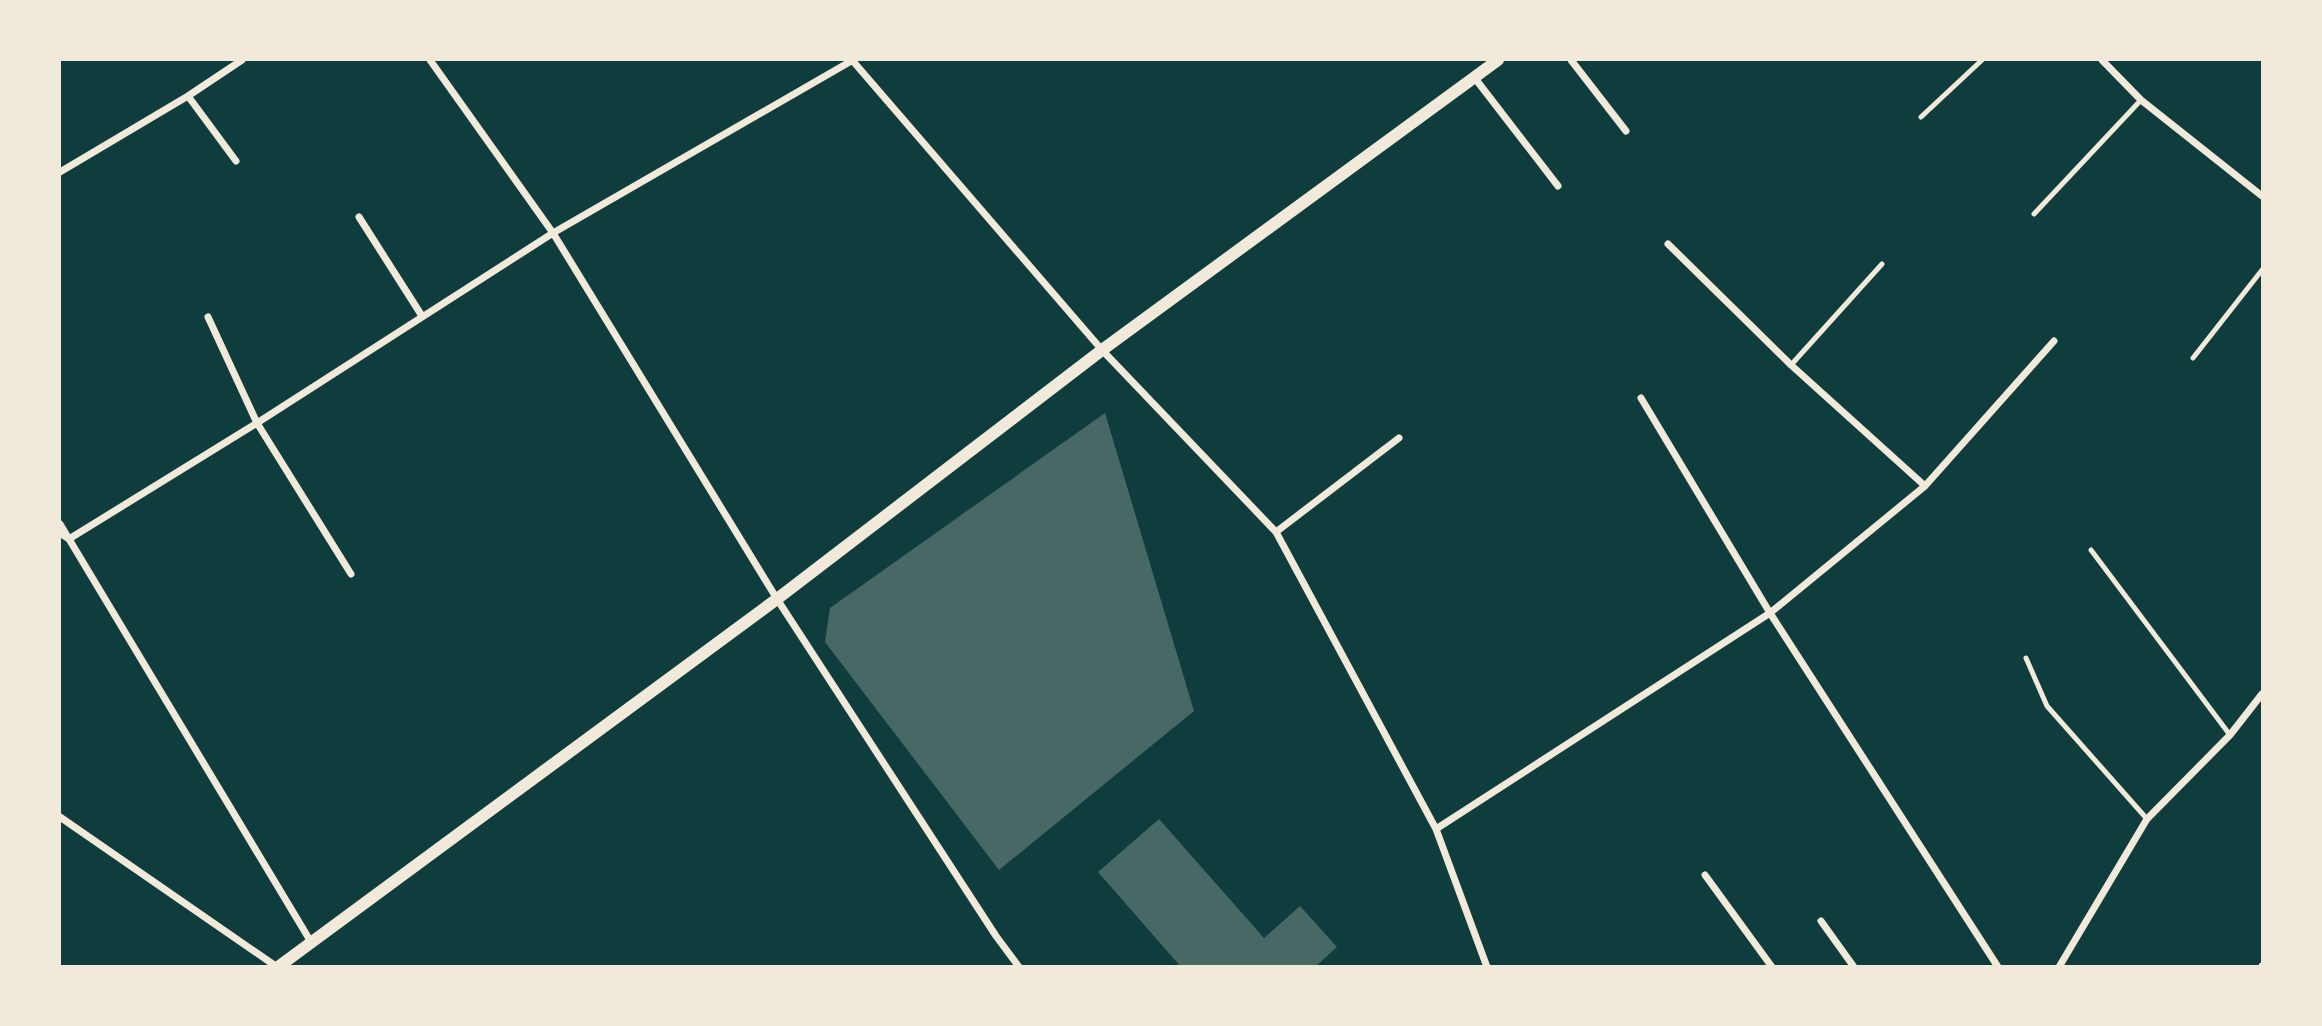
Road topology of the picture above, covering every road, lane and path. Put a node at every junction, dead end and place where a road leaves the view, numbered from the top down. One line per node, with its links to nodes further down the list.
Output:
1 (242, 60): 9 (street)
2 (430, 60): 19 (street)
3 (852, 60): 19 (street); 26 (street)
4 (1498, 60): 8 (street)
5 (1571, 60): 12 (street)
6 (1982, 60): 11 (lane)
7 (2102, 60): 10 (street)
8 (1474, 76): 15 (street); 26 (street)
9 (188, 96): 13 (street); 14 (street)
10 (2141, 100): 16 (street); 17 (lane)
11 (1921, 117)
12 (1626, 131)
13 (236, 161)
14 (60, 172)
15 (1558, 186)
16 (2263, 196)
17 (2034, 214)
18 (359, 217): 23 (street)
19 (553, 233): 23 (street); 39 (street)
20 (1668, 244): 28 (street)
21 (1882, 264): 28 (lane)
22 (2263, 270): 27 (lane)
23 (422, 316): 30 (street)
24 (208, 317): 30 (street)
25 (2054, 341): 32 (street)
26 (1102, 350): 34 (street); 39 (street)
27 (2193, 358)
28 (1791, 365): 32 (street)
29 (1641, 398): 40 (street)
30 (257, 423): 36 (street); 38 (street)
31 (1399, 438): 34 (street)
32 (1925, 486): 40 (street)
33 (60, 524): 36 (street)
34 (1276, 532): 46 (street)
35 (60, 533): 36 (street)
36 (69, 539): 49 (street)
37 (2091, 550): 43 (lane)
38 (351, 574)
39 (777, 599): 49 (street); 51 (street)
40 (1770, 613): 46 (street); 55 (street)
41 (2026, 657): 45 (lane)
42 (2263, 694): 43 (street)
43 (2230, 735): 45 (street)
44 (60, 817): 50 (street)
45 (2147, 820): 56 (street)
46 (1436, 829): 52 (street)
47 (1705, 876): 53 (street)
48 (1821, 921): 54 (street)
49 (311, 942): 50 (street)
50 (277, 967)
51 (1018, 967)
52 (1487, 967)
53 (1772, 967)
54 (1854, 967)
55 (1998, 967)
56 (2059, 967)

